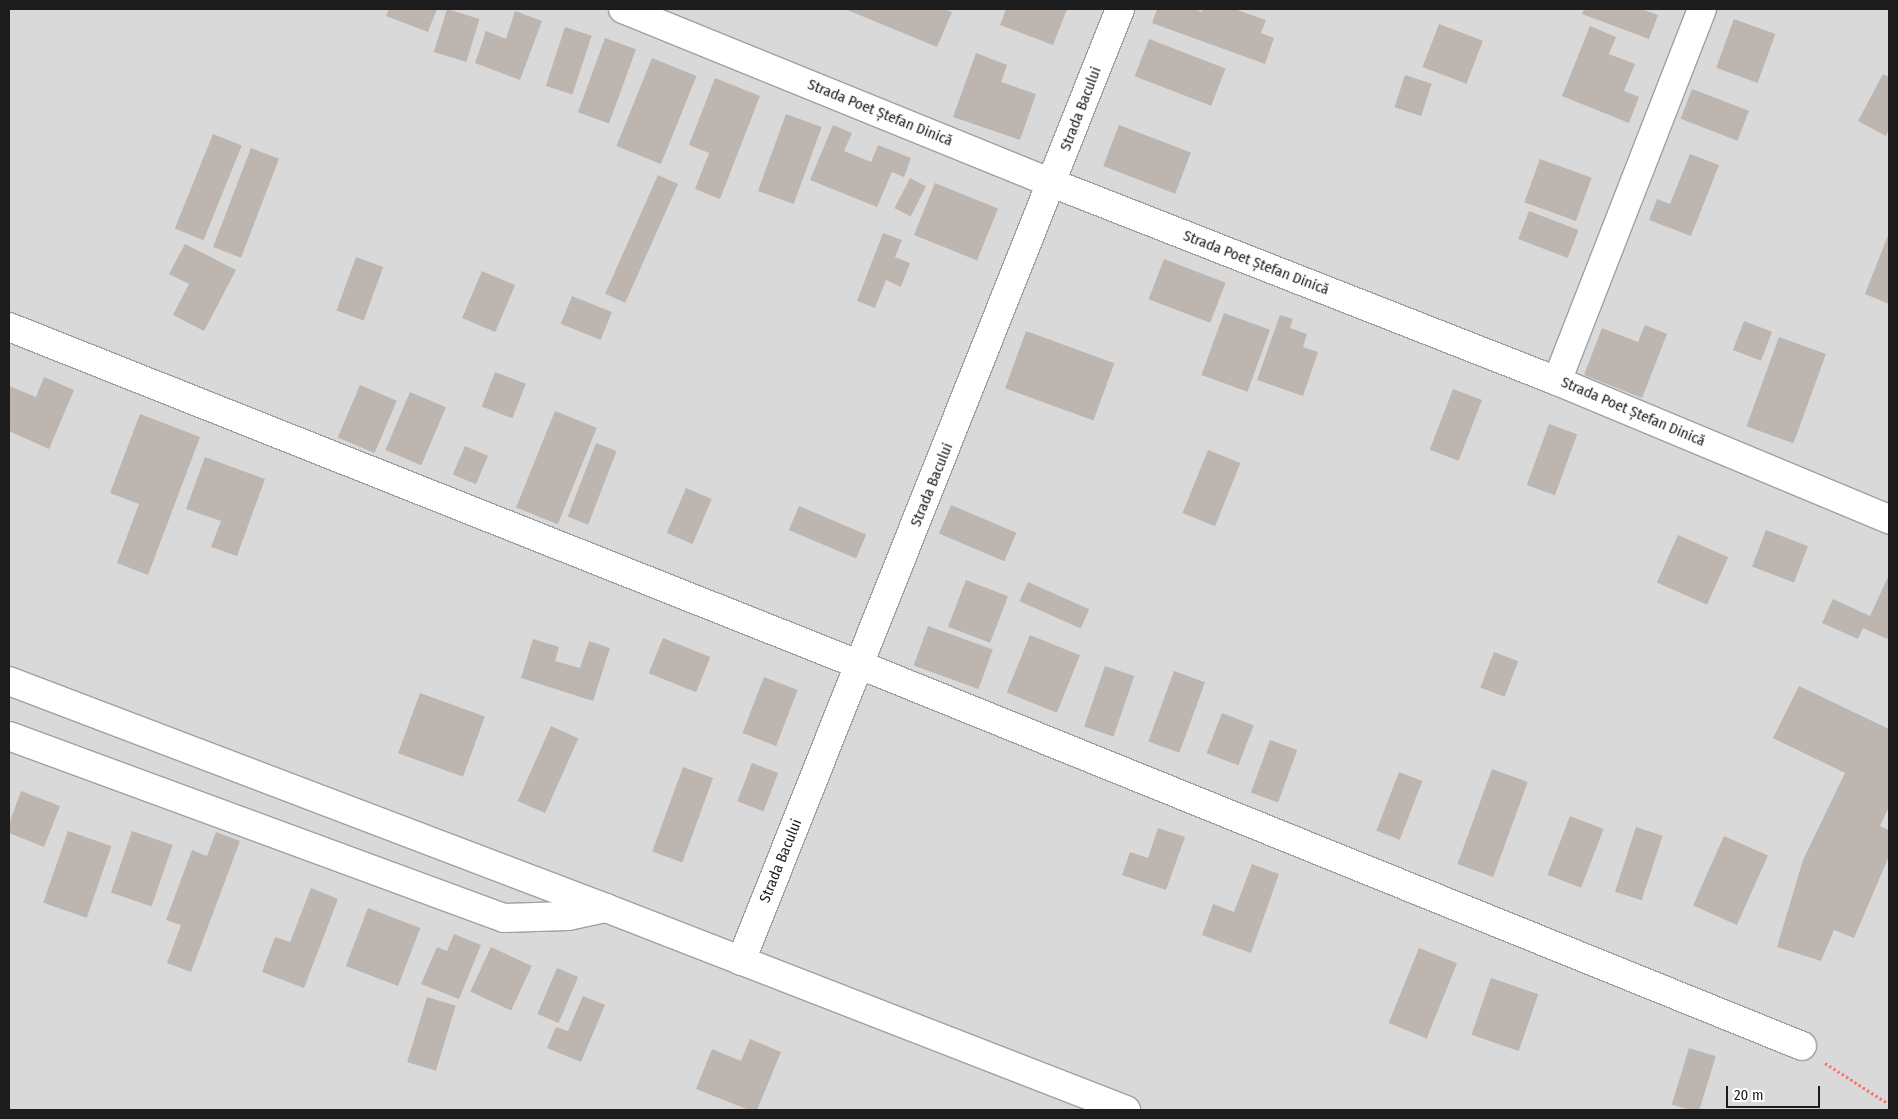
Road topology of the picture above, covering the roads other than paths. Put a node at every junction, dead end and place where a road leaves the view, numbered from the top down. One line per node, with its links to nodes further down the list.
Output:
1 (623, 9): 4 (street, Strada Poet Ștefan Dinică)
2 (1120, 9): 4 (street, Strada Bacului)
3 (1702, 9): 6 (street)
4 (1052, 183): 6 (street, Strada Poet Ștefan Dinică); 8 (street, Strada Bacului)
5 (9, 327): 8 (street)
6 (1557, 381): 7 (street, Strada Poet Ștefan Dinică)
7 (1889, 519)
8 (860, 664): 12 (street, Strada Bacului); 13 (street)
9 (9, 681): 11 (street)
10 (9, 736): 11 (street)
11 (606, 908): 12 (street)
12 (741, 960): 14 (street)
13 (1802, 1046)
14 (1126, 1110)

